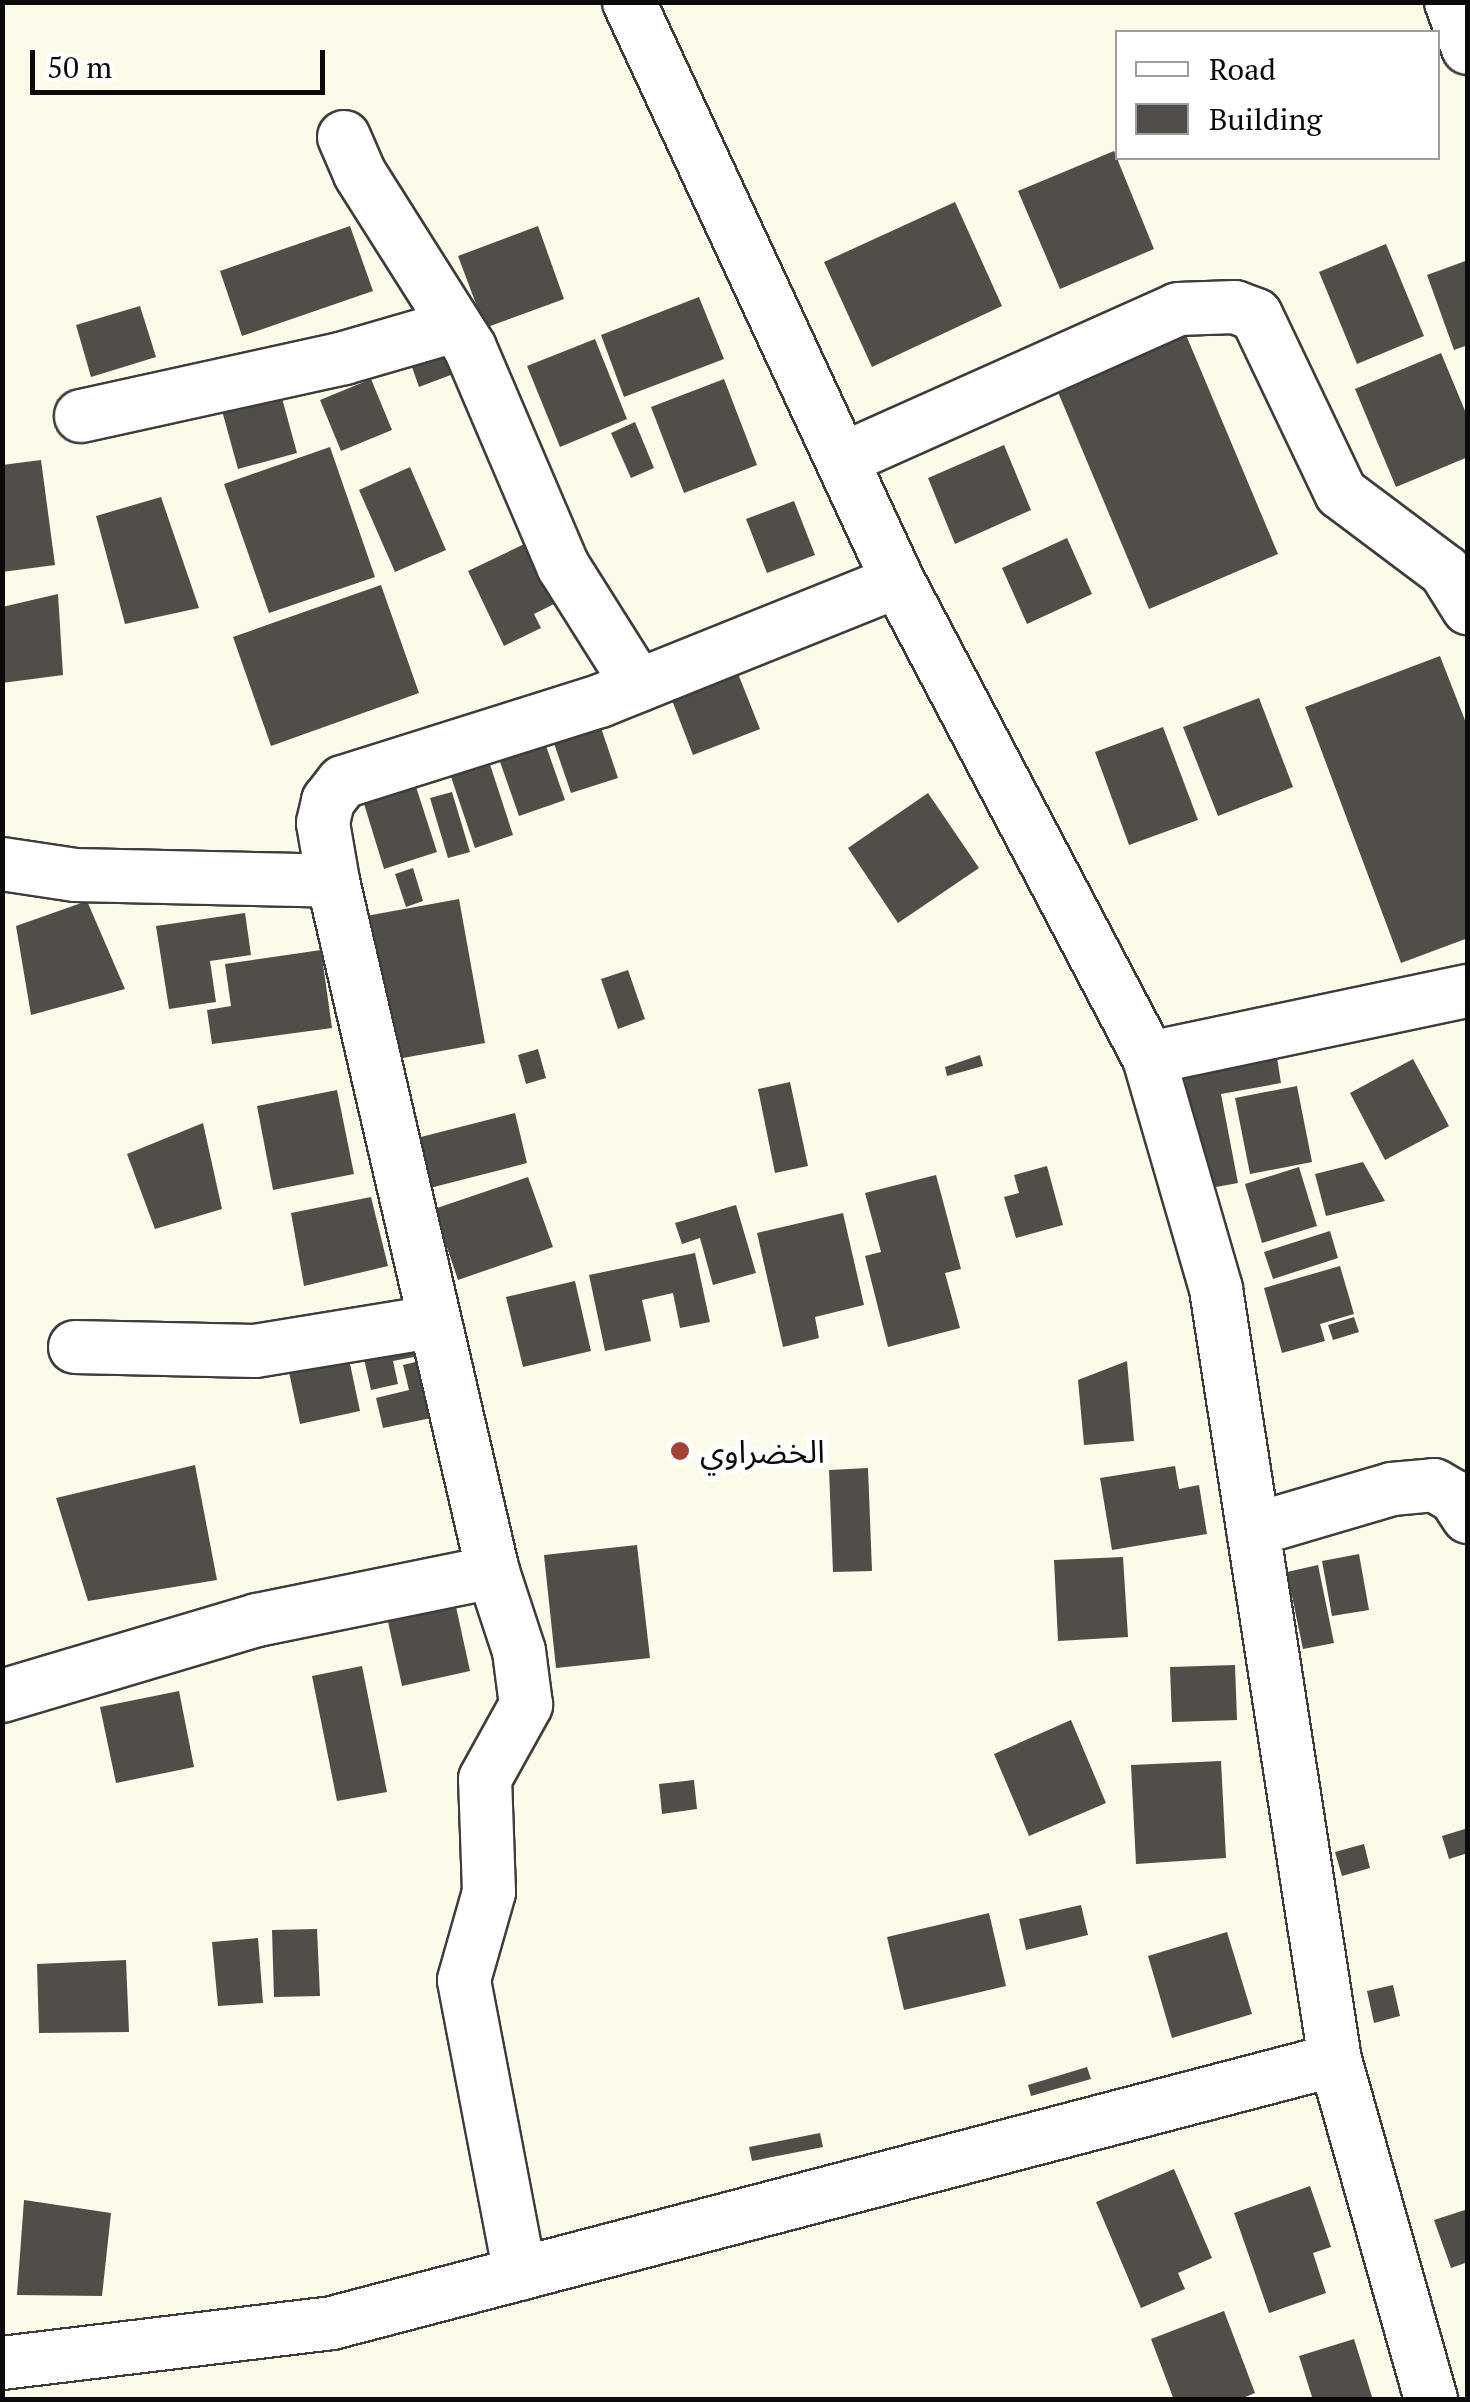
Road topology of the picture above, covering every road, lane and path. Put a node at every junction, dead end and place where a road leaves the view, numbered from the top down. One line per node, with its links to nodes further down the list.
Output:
1 (628, 2): 7 (street)
2 (1451, 2): 3 (street)
3 (1468, 48)
4 (344, 137): 5 (street)
5 (454, 326): 6 (street); 10 (street)
6 (81, 416)
7 (843, 459): 8 (street); 9 (street)
8 (898, 581): 10 (street); 14 (street)
9 (1468, 608)
10 (638, 685): 12 (street)
11 (2, 864): 12 (street)
12 (333, 881): 15 (street)
13 (1468, 991): 14 (street)
14 (1149, 1058): 18 (street)
15 (432, 1322): 16 (street); 19 (street)
16 (75, 1347)
17 (1468, 1517): 18 (street)
18 (1252, 1530): 21 (street)
19 (493, 1572): 20 (street); 22 (street)
20 (2, 1696)
21 (1334, 2060): 22 (street); 24 (street)
22 (520, 2274): 23 (street)
23 (2, 2363)
24 (1432, 2400)

